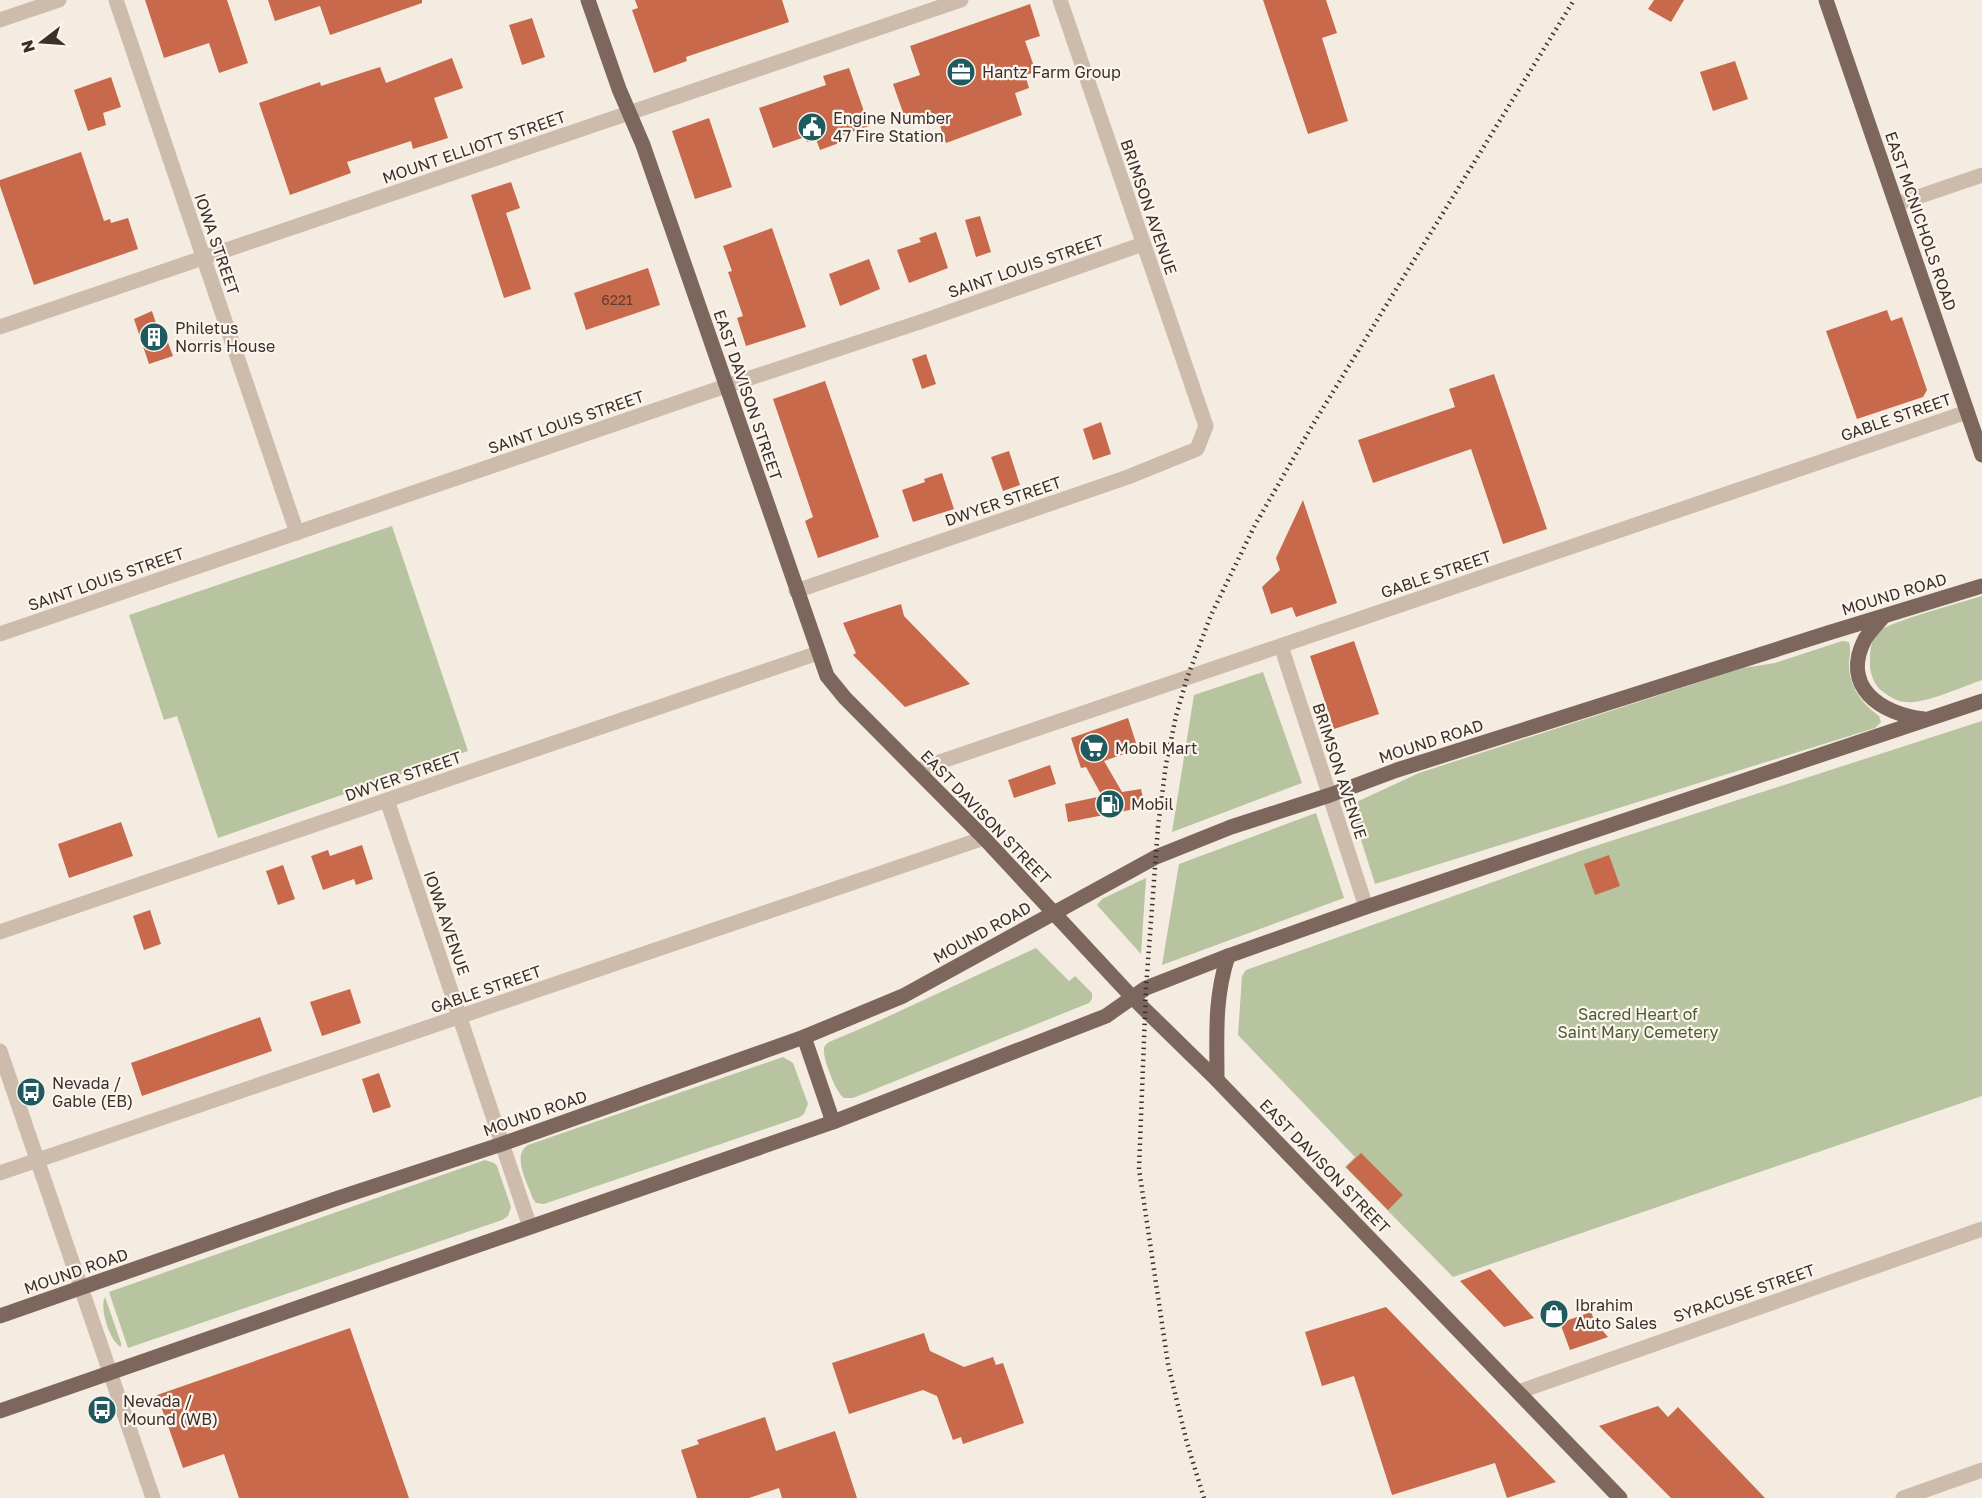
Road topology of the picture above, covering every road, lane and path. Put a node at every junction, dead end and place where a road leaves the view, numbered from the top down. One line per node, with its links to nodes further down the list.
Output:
1 (59, 0): 7 (street)
2 (117, 0): 12 (street, IOWA STREET)
3 (588, 0): 8 (main road, EAST DAVISON STREET)
4 (960, 0): 8 (street, MOUNT ELLIOTT STREET)
5 (1060, 0): 11 (street, BRIMSON AVENUE)
6 (1826, 0): 10 (main road, EAST MCNICHOLS ROAD)
7 (0, 20)
8 (629, 113): 12 (street, MOUNT ELLIOTT STREET); 14 (main road, EAST DAVISON STREET)
9 (1982, 175): 10 (street)
10 (1897, 204): 15 (main road, EAST MCNICHOLS ROAD)
11 (1143, 244): 14 (street, SAINT LOUIS STREET); 16 (street, BRIMSON AVENUE)
12 (203, 259): 13 (street, MOUNT ELLIOTT STREET); 18 (street, IOWA STREET)
13 (0, 327)
14 (726, 386): 18 (street, SAINT LOUIS STREET); 20 (main road, EAST DAVISON STREET)
15 (1967, 412): 17 (main road, EAST MCNICHOLS ROAD); 23 (street, GABLE STREET)
16 (1206, 426): 20 (street, DWYER STREET)
17 (1980, 445)
18 (297, 533): 22 (street, SAINT LOUIS STREET)
19 (1982, 586): 21 (main road, MOUND ROAD)
20 (796, 591): 24 (main road, EAST DAVISON STREET)
21 (1882, 617): 26 (main road); 28 (main road, MOUND ROAD)
22 (0, 634)
23 (1281, 646): 27 (street, GABLE STREET); 28 (street, BRIMSON AVENUE)
24 (818, 653): 27 (main road, EAST DAVISON STREET); 29 (street, DWYER STREET)
25 (1982, 701): 26 (main road)
26 (1925, 719): 31 (main road)
27 (916, 770): 30 (main road, EAST DAVISON STREET)
28 (1329, 795): 31 (street, BRIMSON AVENUE); 32 (main road, MOUND ROAD)
29 (387, 800): 33 (street, DWYER STREET); 36 (street, IOWA AVENUE)
30 (984, 838): 32 (main road, EAST DAVISON STREET); 36 (street, GABLE STREET)
31 (1366, 907): 34 (main road)
32 (1053, 914): 35 (main road, EAST DAVISON STREET); 37 (main road, MOUND ROAD)
33 (0, 932)
34 (1228, 956): 35 (main road); 39 (main road)
35 (1132, 997): 39 (main road, EAST DAVISON STREET); 40 (main road)
36 (459, 1017): 41 (street, IOWA AVENUE); 42 (street, GABLE STREET)
37 (804, 1037): 40 (main road); 41 (main road, MOUND ROAD)
38 (0, 1051): 42 (street)
39 (1217, 1080): 49 (main road, EAST DAVISON STREET)
40 (833, 1122): 44 (main road)
41 (502, 1144): 44 (street, IOWA AVENUE); 46 (main road, MOUND ROAD)
42 (38, 1161): 43 (street, GABLE STREET); 46 (street)
43 (0, 1173)
44 (530, 1227): 48 (main road)
45 (1982, 1229): 49 (street, SYRACUSE STREET)
46 (81, 1288): 47 (main road, MOUND ROAD); 48 (street)
47 (0, 1316)
48 (111, 1373): 50 (main road); 52 (street)
49 (1518, 1392): 53 (main road, EAST DAVISON STREET)
50 (0, 1411)
51 (1982, 1470): 54 (street)
52 (153, 1498)
53 (1620, 1498)
54 (1903, 1498)

